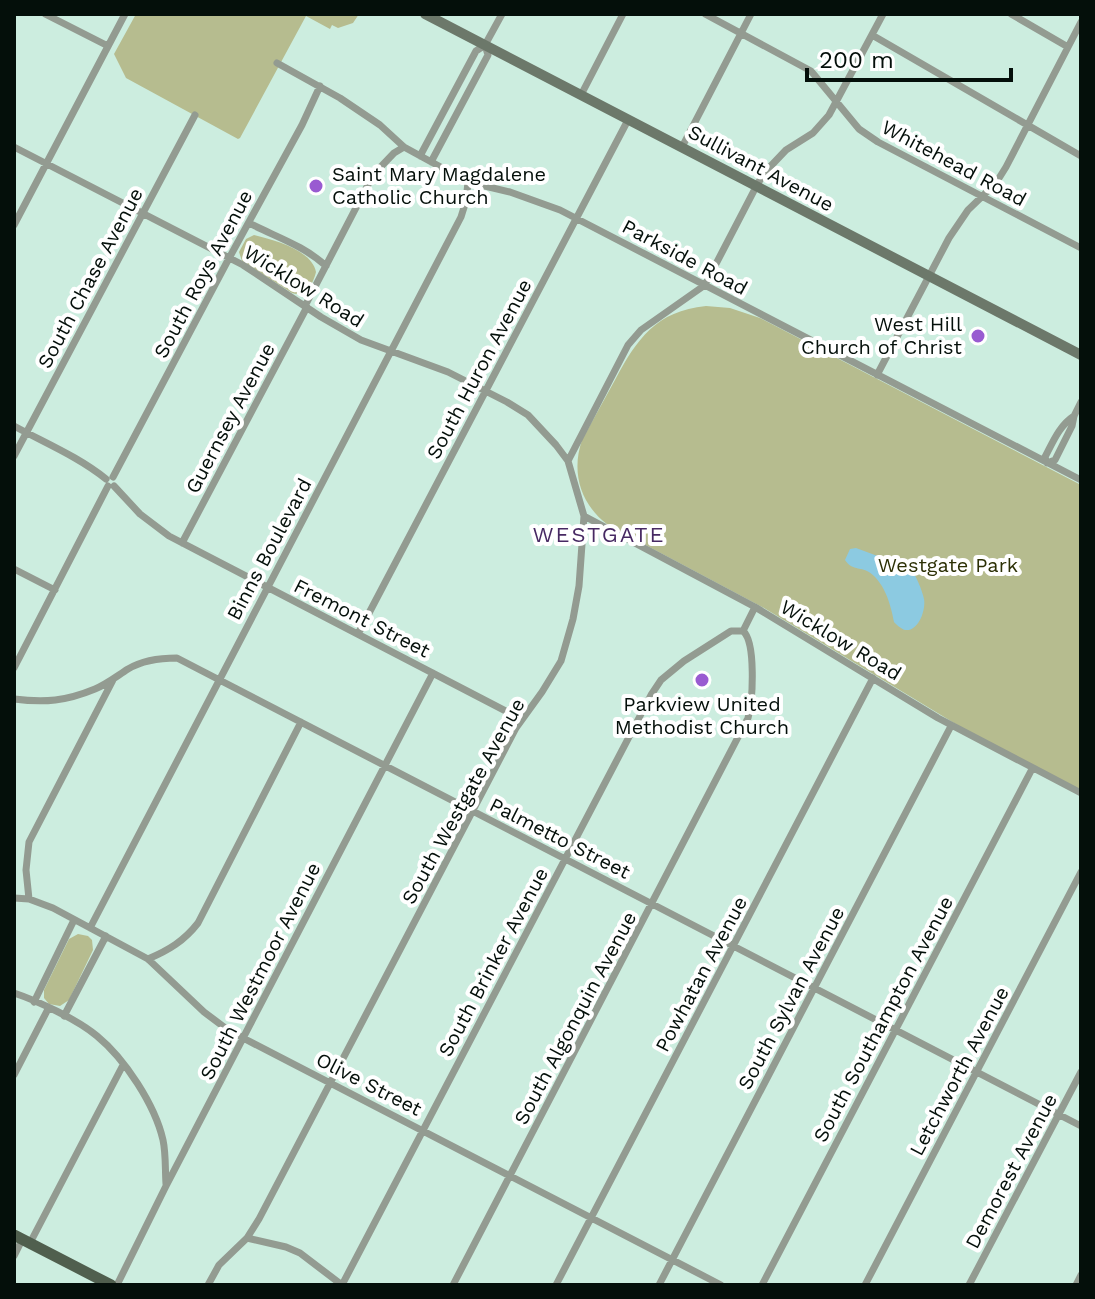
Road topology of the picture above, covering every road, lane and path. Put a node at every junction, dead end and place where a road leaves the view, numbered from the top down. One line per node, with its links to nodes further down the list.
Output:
1 (45, 14): 14 (street)
2 (125, 14): 14 (street)
3 (425, 14): 13 (main road, Sullivant Avenue)
4 (502, 14): 13 (street)
5 (623, 14): 18 (street)
6 (705, 14): 11 (street, Whitehead Road)
7 (751, 14): 11 (street)
8 (883, 14): 12 (street)
9 (1011, 14): 15 (street)
10 (1081, 22): 15 (street)
11 (741, 32): 19 (street, Whitehead Road); 25 (street)
12 (872, 35): 19 (street); 22 (street)
13 (485, 45): 18 (main road, Sullivant Avenue); 26 (street); 28 (street)
14 (108, 46): 29 (street)
15 (1068, 47): 22 (street)
16 (277, 63): 17 (street, Parkside Road)
17 (320, 86): 24 (street, Parkside Road); 35 (street, South Roys Avenue)
18 (581, 95): 21 (main road, Sullivant Avenue)
19 (837, 102): 31 (street); 32 (street, Whitehead Road)
20 (195, 115): 33 (street, South Chase Avenue)
21 (628, 120): 25 (main road, Sullivant Avenue); 34 (street, South Huron Avenue)
22 (1028, 125): 27 (street); 32 (street)
23 (14, 147): 29 (street, Wicklow Road)
24 (404, 147): 26 (street, Parkside Road); 39 (street, Guernsey Avenue)
25 (682, 147): 31 (main road, Sullivant Avenue)
26 (420, 156): 28 (street, Parkside Road)
27 (1081, 156)
28 (431, 162): 30 (street, Parkside Road)
29 (47, 164): 33 (street, Wicklow Road); 36 (street)
30 (468, 182): 34 (street, Parkside Road); 43 (street, Binns Boulevard)
31 (756, 186): 40 (main road, Sullivant Avenue); 41 (street)
32 (982, 196): 37 (street, Whitehead Road); 40 (street)
33 (142, 213): 38 (street, Wicklow Road); 49 (street, South Chase Avenue)
34 (576, 218): 41 (street, Parkside Road); 46 (street, South Huron Avenue)
35 (249, 223): 38 (street, South Roys Avenue); 39 (street)
36 (14, 225)
37 (1081, 248)
38 (229, 258): 42 (street, Wicklow Road); 54 (street, South Roys Avenue)
39 (326, 266): 42 (street, Guernsey Avenue)
40 (930, 276): 44 (main road, Sullivant Avenue); 45 (street)
41 (705, 285): 45 (street, Parkside Road); 51 (street)
42 (306, 307): 43 (street, Wicklow Road); 56 (street, Guernsey Avenue)
43 (390, 352): 46 (street, Wicklow Road); 58 (street, Binns Boulevard)
44 (1081, 355)
45 (877, 375): 52 (street, Parkside Road)
46 (486, 391): 51 (street, Wicklow Road); 62 (street, South Huron Avenue)
47 (1081, 402): 52 (street)
48 (14, 426): 49 (street, Fremont Street)
49 (26, 433): 50 (street, South Chase Avenue); 54 (street, Fremont Street)
50 (14, 456)
51 (568, 461): 55 (street, South Westgate Avenue)
52 (1047, 463): 53 (street, Parkside Road)
53 (1081, 480)
54 (110, 482): 56 (street, Fremont Street); 59 (street, South Roys Avenue)
55 (584, 516): 60 (street, Wicklow Road); 69 (street, South Westgate Avenue)
56 (182, 543): 58 (street, Fremont Street)
57 (14, 569): 59 (street)
58 (267, 587): 62 (street, Fremont Street); 67 (street, Binns Boulevard)
59 (55, 590): 63 (street, South Roys Avenue)
60 (755, 607): 61 (street); 66 (street, Wicklow Road)
61 (743, 631): 76 (street, South Brinker Avenue); 80 (street, South Algonquin Avenue)
62 (358, 634): 64 (street, Fremont Street)
63 (14, 668)
64 (433, 673): 69 (street, Fremont Street); 72 (street, South Westmoor Avenue)
65 (114, 678): 67 (street, Palmetto Street); 68 (street, Palmetto Street); 79 (street)
66 (873, 678): 71 (street, Wicklow Road); 84 (street, Powhatan Avenue)
67 (219, 679): 70 (street, Palmetto Street); 82 (street, Binns Boulevard)
68 (14, 699)
69 (521, 719): 75 (street, South Westgate Avenue)
70 (301, 722): 72 (street, Palmetto Street); 85 (street)
71 (951, 726): 73 (street, Wicklow Road); 86 (street, South Sylvan Avenue)
72 (385, 765): 75 (street, Palmetto Street); 92 (street, South Westmoor Avenue)
73 (1032, 769): 74 (street, Wicklow Road); 91 (street, South Southampton Avenue)
74 (1081, 793)
75 (473, 811): 76 (street, Palmetto Street); 97 (street, South Westgate Avenue)
76 (565, 859): 80 (street, Palmetto Street); 100 (street, South Brinker Avenue)
77 (1081, 872): 94 (street, Letchworth Avenue)
78 (14, 898): 79 (street, Olive Street)
79 (29, 899): 81 (street, Olive Street)
80 (653, 904): 84 (street, Palmetto Street); 103 (street, South Algonquin Avenue)
81 (74, 920): 82 (street, Olive Street); 88 (street)
82 (90, 928): 83 (street, Olive Street)
83 (106, 936): 85 (street, Olive Street); 90 (street)
84 (734, 946): 86 (street, Palmetto Street); 105 (street, Powhatan Avenue)
85 (148, 959): 92 (street, Olive Street)
86 (814, 988): 91 (street, Palmetto Street); 109 (street, South Sylvan Avenue)
87 (14, 993): 88 (street)
88 (34, 1002): 89 (street)
89 (48, 1009): 90 (street); 96 (street)
90 (64, 1016): 93 (street)
91 (895, 1030): 94 (street, Palmetto Street); 119 (street, South Southampton Avenue)
92 (243, 1038): 97 (street, Olive Street); 102 (street, South Westmoor Avenue)
93 (123, 1065): 101 (street); 107 (street)
94 (976, 1072): 98 (street, Palmetto Street); 120 (street, Letchworth Avenue)
95 (1081, 1072): 98 (street, Demorest Avenue)
96 (14, 1075)
97 (331, 1083): 100 (street, Olive Street); 106 (street, South Westgate Avenue)
98 (1059, 1114): 99 (street, Palmetto Street); 121 (street, Demorest Avenue)
99 (1081, 1126)
100 (423, 1130): 103 (street, Olive Street); 114 (street, South Brinker Avenue)
101 (164, 1149): 102 (street); 104 (street)
102 (181, 1158): 104 (street, South Westmoor Avenue)
103 (510, 1175): 105 (street, Olive Street); 115 (street, South Algonquin Avenue)
104 (166, 1186): 112 (street, South Westmoor Avenue)
105 (591, 1218): 109 (street, Olive Street); 116 (street, Powhatan Avenue)
106 (247, 1238): 113 (street, South Westgate Avenue); 114 (street)
107 (22, 1240): 108 (street); 111 (main road)
108 (14, 1256)
109 (672, 1260): 117 (street, South Sylvan Avenue); 118 (street, Olive Street)
110 (1081, 1275): 122 (street)
111 (111, 1285)
112 (117, 1285)
113 (208, 1285)
114 (342, 1285)
115 (453, 1285)
116 (556, 1285)
117 (659, 1285)
118 (721, 1285)
119 (762, 1285)
120 (865, 1285)
121 (969, 1285)
122 (1076, 1285)

